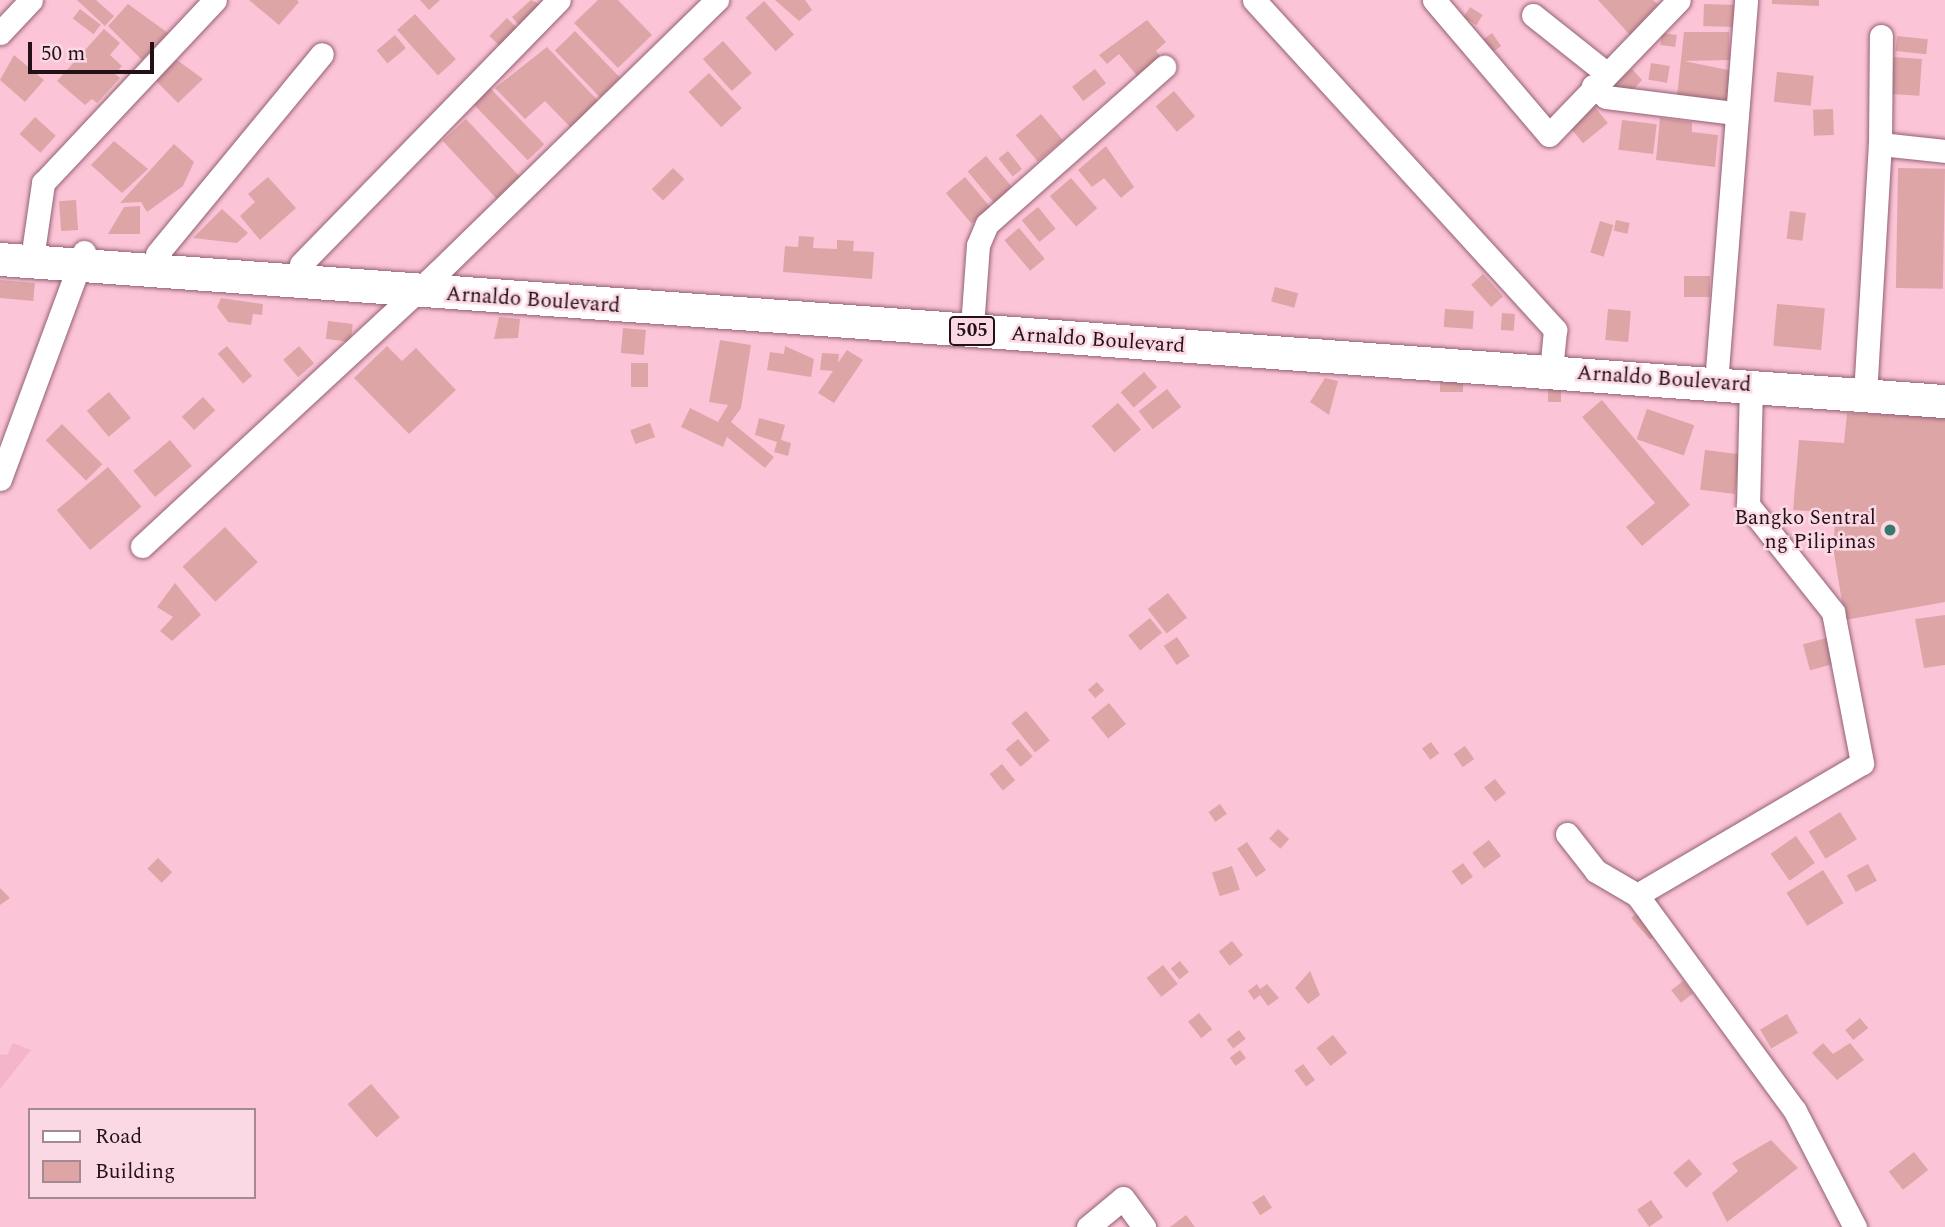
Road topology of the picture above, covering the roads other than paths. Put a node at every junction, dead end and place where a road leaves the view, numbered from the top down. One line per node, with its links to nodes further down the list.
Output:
1 (31, 0): 10 (street)
2 (215, 0): 19 (street)
3 (559, 0): 23 (street)
4 (717, 0): 25 (street)
5 (1254, 0): 29 (street)
6 (1434, 0): 14 (street)
7 (1679, 0): 14 (street)
8 (1746, 0): 15 (street)
9 (1533, 15): 14 (street)
10 (0, 33)
11 (1881, 36): 16 (street)
12 (322, 54): 20 (street)
13 (1164, 66): 26 (street)
14 (1599, 79): 15 (street)
15 (1735, 113): 30 (street)
16 (1880, 144): 17 (street); 33 (street)
17 (1945, 150)
18 (0, 243): 19 (highway, Arnaldo Boulevard / 505)
19 (34, 246): 21 (highway, Arnaldo Boulevard / 505)
20 (157, 254): 21 (highway, Arnaldo Boulevard / 505); 24 (highway, Arnaldo Boulevard / 505)
21 (83, 257): 22 (highway, Arnaldo Boulevard / 505); 24 (highway, Arnaldo Boulevard / 505); 35 (street)
22 (0, 259)
23 (301, 264): 24 (highway, Arnaldo Boulevard / 505); 25 (highway, Arnaldo Boulevard / 505)
24 (252, 270): 25 (highway, Arnaldo Boulevard / 505)
25 (428, 282): 27 (highway, Arnaldo Boulevard / 505); 36 (street)
26 (973, 313): 27 (highway, Arnaldo Boulevard / 505); 28 (highway, Arnaldo Boulevard / 505)
27 (909, 316): 28 (highway, Arnaldo Boulevard / 505)
28 (1073, 330): 29 (highway, Arnaldo Boulevard / 505)
29 (1552, 362): 30 (highway, Arnaldo Boulevard / 505)
30 (1717, 374): 32 (highway, Arnaldo Boulevard / 505); 33 (highway, Arnaldo Boulevard / 505)
31 (1945, 381): 33 (highway, Arnaldo Boulevard / 505)
32 (1751, 384): 33 (highway, Arnaldo Boulevard / 505); 38 (street)
33 (1865, 385): 34 (highway, Arnaldo Boulevard / 505)
34 (1945, 401)
35 (0, 479)
36 (142, 546)
37 (1567, 834): 38 (street)
38 (1637, 895): 41 (street)
39 (1088, 1227): 40 (street)
40 (1144, 1227)
41 (1855, 1227)

